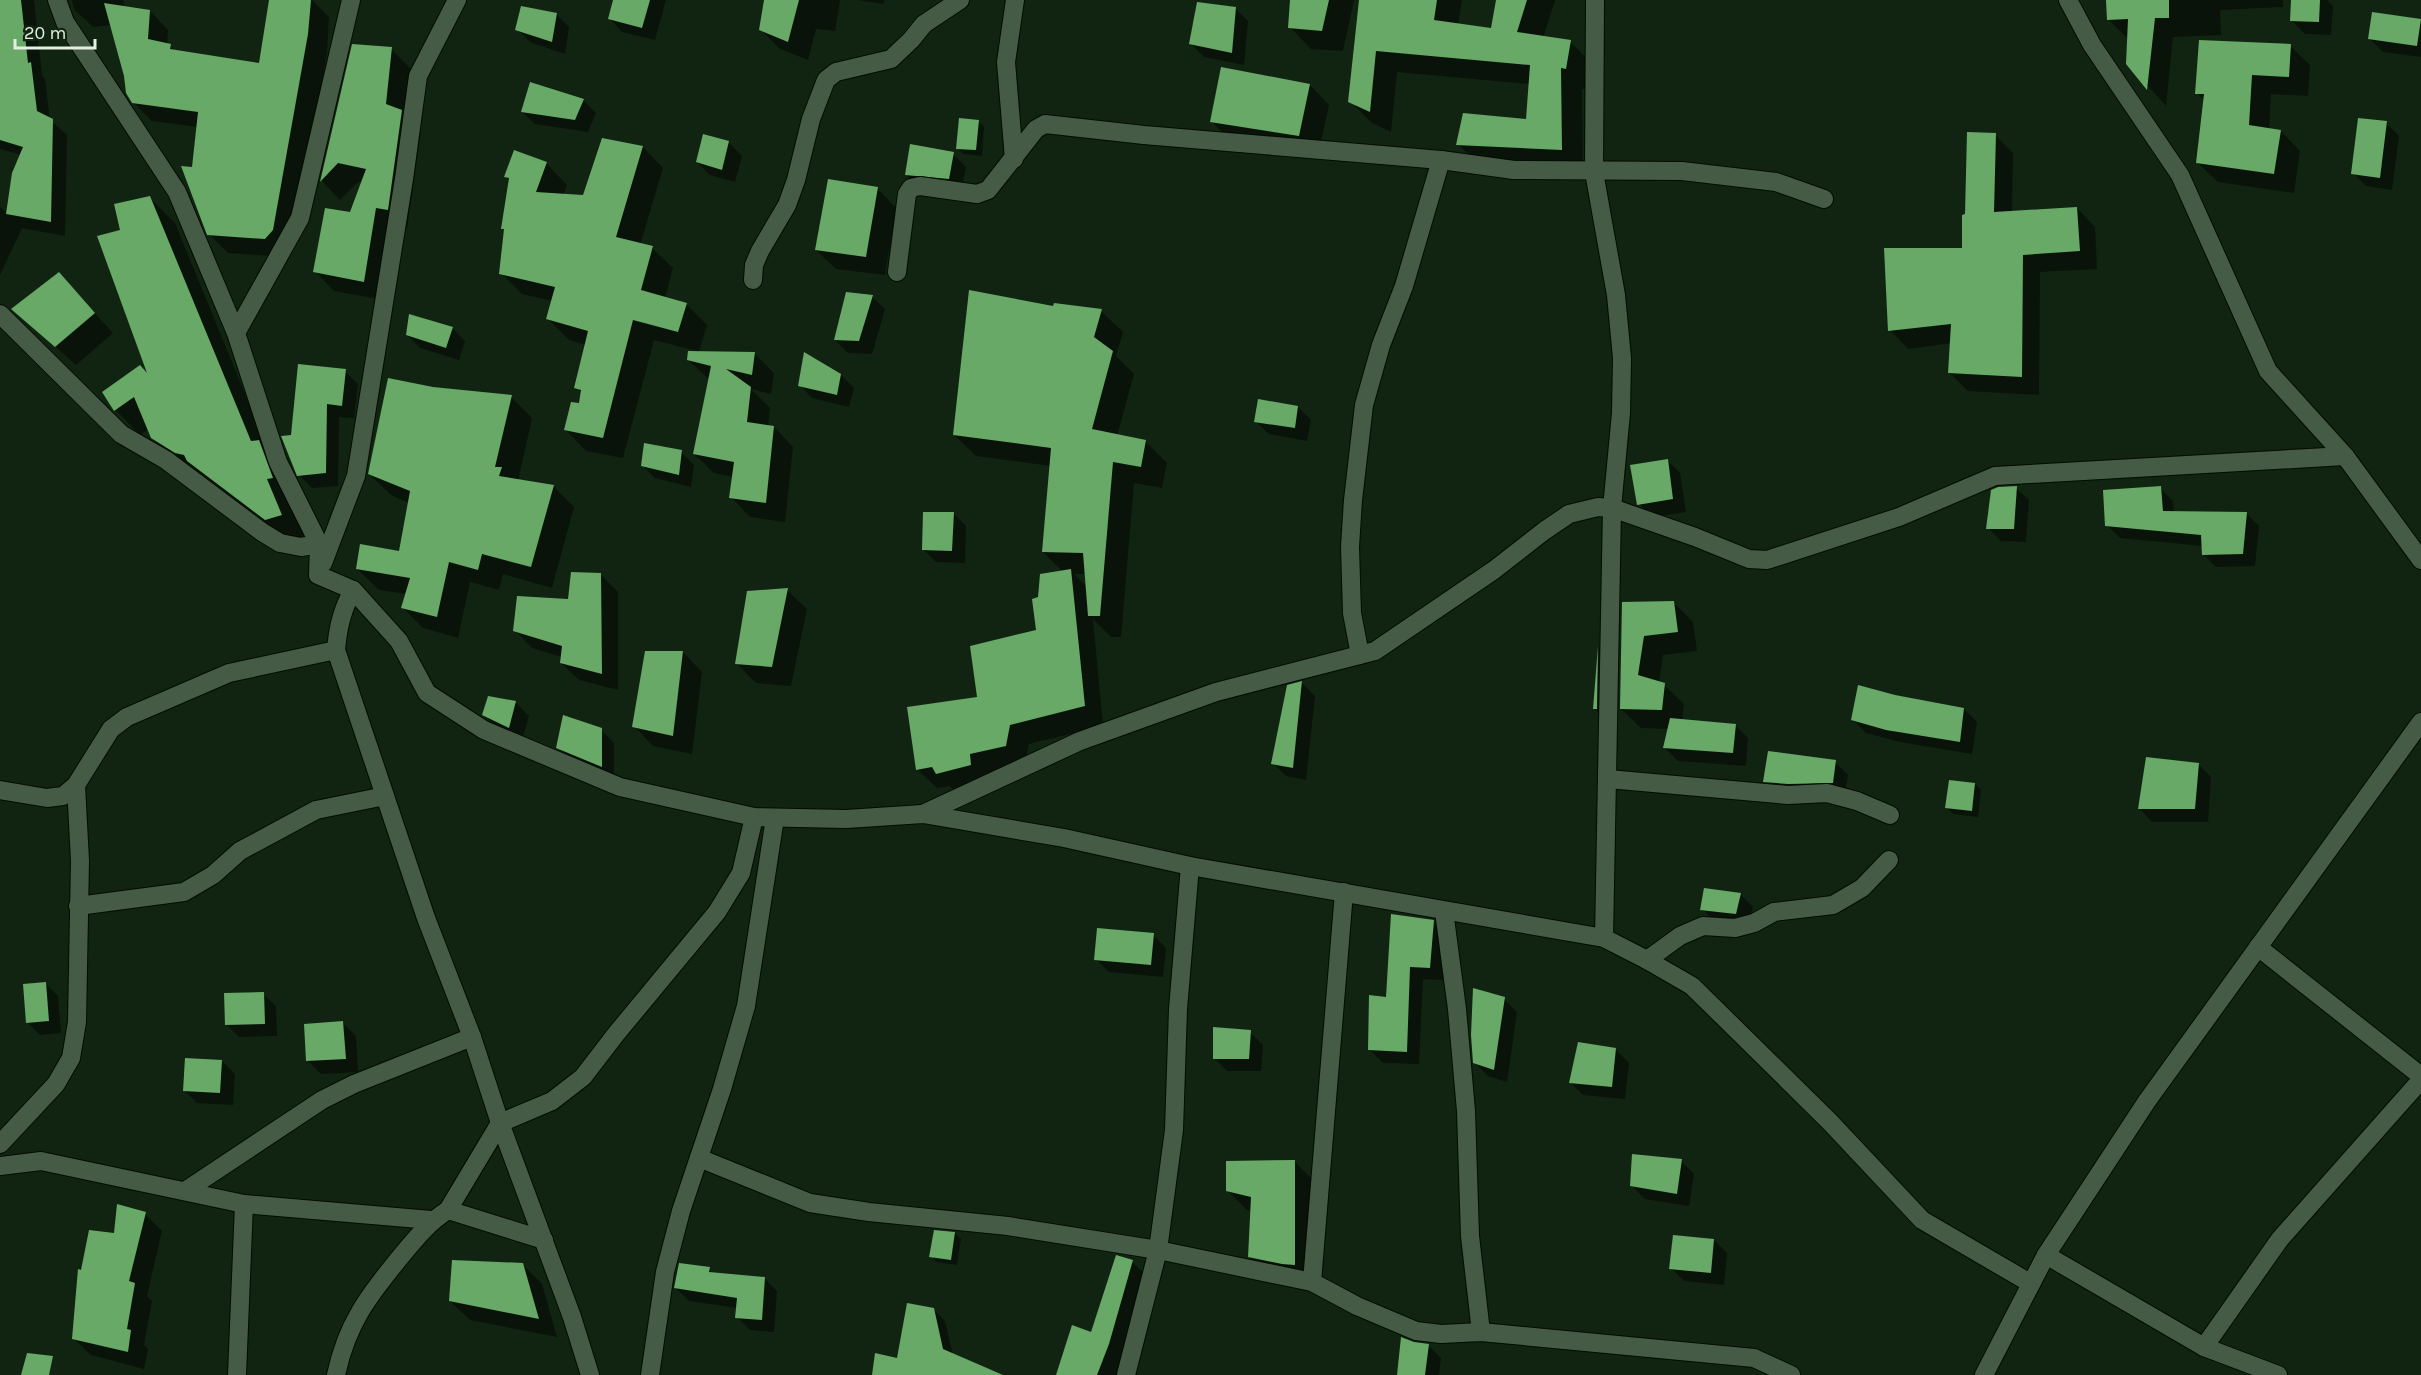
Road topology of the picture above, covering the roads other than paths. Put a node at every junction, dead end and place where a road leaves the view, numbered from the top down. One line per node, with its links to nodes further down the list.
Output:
1 (57, 0): 15 (street)
2 (351, 0): 15 (street)
3 (457, 0): 20 (street)
4 (960, 0): 13 (street)
5 (1014, 0): 8 (street)
6 (1595, 0): 10 (street)
7 (2068, 0): 16 (street)
8 (1014, 159): 9 (street); 12 (street)
9 (1441, 160): 10 (street); 23 (street)
10 (1594, 172): 11 (street); 17 (street)
11 (1824, 199)
12 (897, 272)
13 (753, 280)
14 (0, 314): 18 (street)
15 (236, 333): 18 (street)
16 (2345, 456): 17 (street); 19 (street)
17 (1612, 508): 23 (street); 25 (street)
18 (319, 544): 20 (street)
19 (2421, 560)
20 (318, 575): 21 (street)
21 (353, 590): 22 (street); 31 (street)
22 (336, 650): 26 (street); 28 (street)
23 (1360, 655): 29 (street)
24 (2421, 722): 39 (street)
25 (1608, 779): 30 (street); 38 (street)
26 (76, 785): 27 (street); 36 (street)
27 (0, 790)
28 (385, 796): 36 (street); 41 (street)
29 (923, 814): 32 (street); 34 (street)
30 (1890, 815)
31 (754, 817): 32 (street); 43 (street)
32 (775, 818): 45 (street)
33 (1889, 860): 40 (street)
34 (1190, 866): 35 (street); 52 (street)
35 (1344, 892): 37 (street); 54 (street)
36 (78, 906): 44 (street)
37 (1444, 911): 38 (street); 56 (street)
38 (1604, 939): 40 (street)
39 (2258, 947): 42 (street); 53 (street)
40 (1647, 960): 55 (street)
41 (472, 1037): 43 (street); 47 (street)
42 (2421, 1078): 57 (street)
43 (500, 1124): 49 (street); 51 (street)
44 (0, 1144)
45 (699, 1158): 52 (street); 61 (street)
46 (0, 1166): 47 (street)
47 (185, 1191): 48 (street)
48 (244, 1204): 50 (street); 58 (street)
49 (448, 1210): 50 (street); 51 (street)
50 (431, 1220): 59 (street)
51 (544, 1240): 60 (street)
52 (1158, 1250): 54 (street); 62 (street)
53 (2046, 1255): 55 (street); 57 (street)
54 (1312, 1282): 56 (street)
55 (2030, 1283): 64 (street)
56 (1481, 1332): 63 (street)
57 (2204, 1347): 65 (street)
58 (237, 1375)
59 (336, 1375)
60 (591, 1375)
61 (650, 1375)
62 (1126, 1375)
63 (1791, 1375)
64 (1984, 1375)
65 (2278, 1375)

